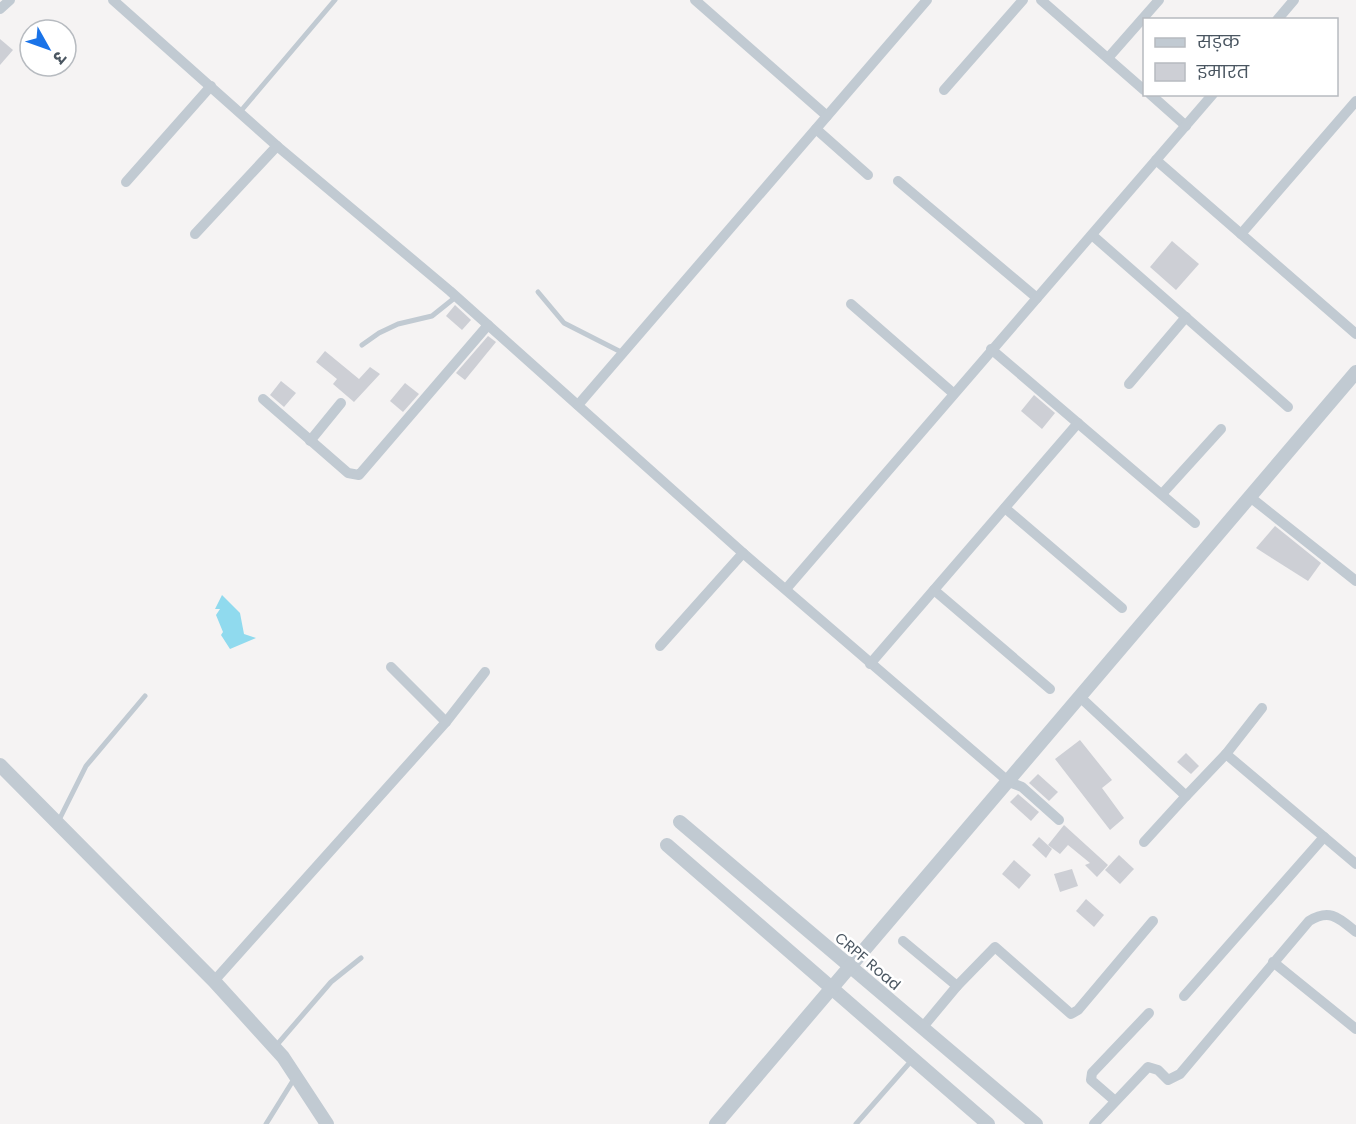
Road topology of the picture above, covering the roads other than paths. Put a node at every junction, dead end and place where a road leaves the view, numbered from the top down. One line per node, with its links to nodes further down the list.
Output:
1 (10, 0): 10 (street)
2 (113, 0): 15 (street)
3 (335, 0): 21 (lane)
4 (695, 0): 22 (street)
5 (927, 0): 22 (street)
6 (1023, 0): 17 (street)
7 (1041, 0): 14 (street)
8 (1160, 0): 11 (street)
9 (1294, 0): 12 (street)
10 (0, 9)
11 (1144, 18)
12 (1279, 18)
13 (1143, 19): 14 (street)
14 (1108, 58): 16 (street)
15 (211, 86): 21 (street); 29 (street)
16 (1143, 89)
17 (944, 90)
18 (1152, 96): 23 (street)
19 (1211, 96): 23 (street)
20 (1356, 101): 31 (street)
21 (240, 112): 25 (street)
22 (827, 116): 24 (street)
23 (1186, 126): 26 (street)
24 (816, 129): 27 (street); 42 (street)
25 (277, 146): 30 (street); 34 (street)
26 (1156, 160): 31 (street); 32 (street)
27 (868, 176)
28 (898, 181): 35 (street)
29 (126, 182)
30 (195, 234)
31 (1241, 234): 39 (street)
32 (1092, 235): 35 (street); 37 (street)
33 (538, 292): 42 (lane)
34 (457, 296): 38 (street); 40 (lane)
35 (1037, 298): 41 (street)
36 (851, 304): 45 (street)
37 (1186, 317): 44 (street); 49 (street)
38 (488, 326): 48 (street); 52 (street)
39 (1356, 334)
40 (362, 345)
41 (991, 349): 45 (street); 50 (street)
42 (623, 353): 48 (street)
43 (1356, 372): 54 (street)
44 (1129, 384)
45 (953, 393): 59 (street)
46 (263, 399): 52 (street)
47 (341, 403): 52 (street)
48 (578, 405): 57 (street)
49 (1288, 407)
50 (1078, 423): 53 (street); 55 (street)
51 (1221, 429): 53 (street)
52 (310, 441)
53 (1162, 494): 56 (street)
54 (1250, 498): 58 (street); 68 (street)
55 (1005, 508): 60 (street); 61 (street)
56 (1196, 523)
57 (743, 553): 59 (street); 62 (street)
58 (1356, 581)
59 (786, 590): 63 (street)
60 (934, 590): 63 (street); 66 (street)
61 (1122, 608)
62 (660, 646)
63 (870, 664): 73 (street)
64 (391, 667): 70 (street)
65 (485, 672): 70 (street)
66 (1050, 689)
67 (145, 696): 76 (lane)
68 (1080, 697): 73 (street); 74 (street)
69 (1262, 708): 71 (street)
70 (446, 722): 88 (street)
71 (1226, 754): 74 (street); 78 (street)
72 (0, 765): 76 (street)
73 (1009, 782): 75 (street); 87 (street)
74 (1186, 796): 79 (street)
75 (1059, 819)
76 (58, 822): 88 (street)
77 (680, 822): 87 (street, CRPF Road)
78 (1324, 837): 81 (street); 91 (street)
79 (1144, 842)
80 (667, 845): 90 (street)
81 (1356, 864)
82 (1153, 921): 89 (street)
83 (1356, 932): 86 (street)
84 (903, 941): 89 (street)
85 (361, 958): 95 (lane)
86 (1274, 962): 94 (street); 98 (street)
87 (850, 968): 90 (street); 93 (street, CRPF Road)
88 (214, 981): 95 (street)
89 (957, 986): 93 (street)
90 (833, 989): 96 (street); 101 (street)
91 (1184, 996)
92 (1149, 1012): 98 (street)
93 (922, 1028): 104 (street, CRPF Road)
94 (1356, 1029)
95 (275, 1048): 97 (street)
96 (913, 1059): 102 (lane); 103 (street)
97 (297, 1075): 99 (lane); 100 (street)
98 (1114, 1100): 105 (street)
99 (266, 1124)
100 (327, 1124)
101 (716, 1124)
102 (856, 1124)
103 (988, 1124)
104 (1036, 1124)
105 (1094, 1124)

